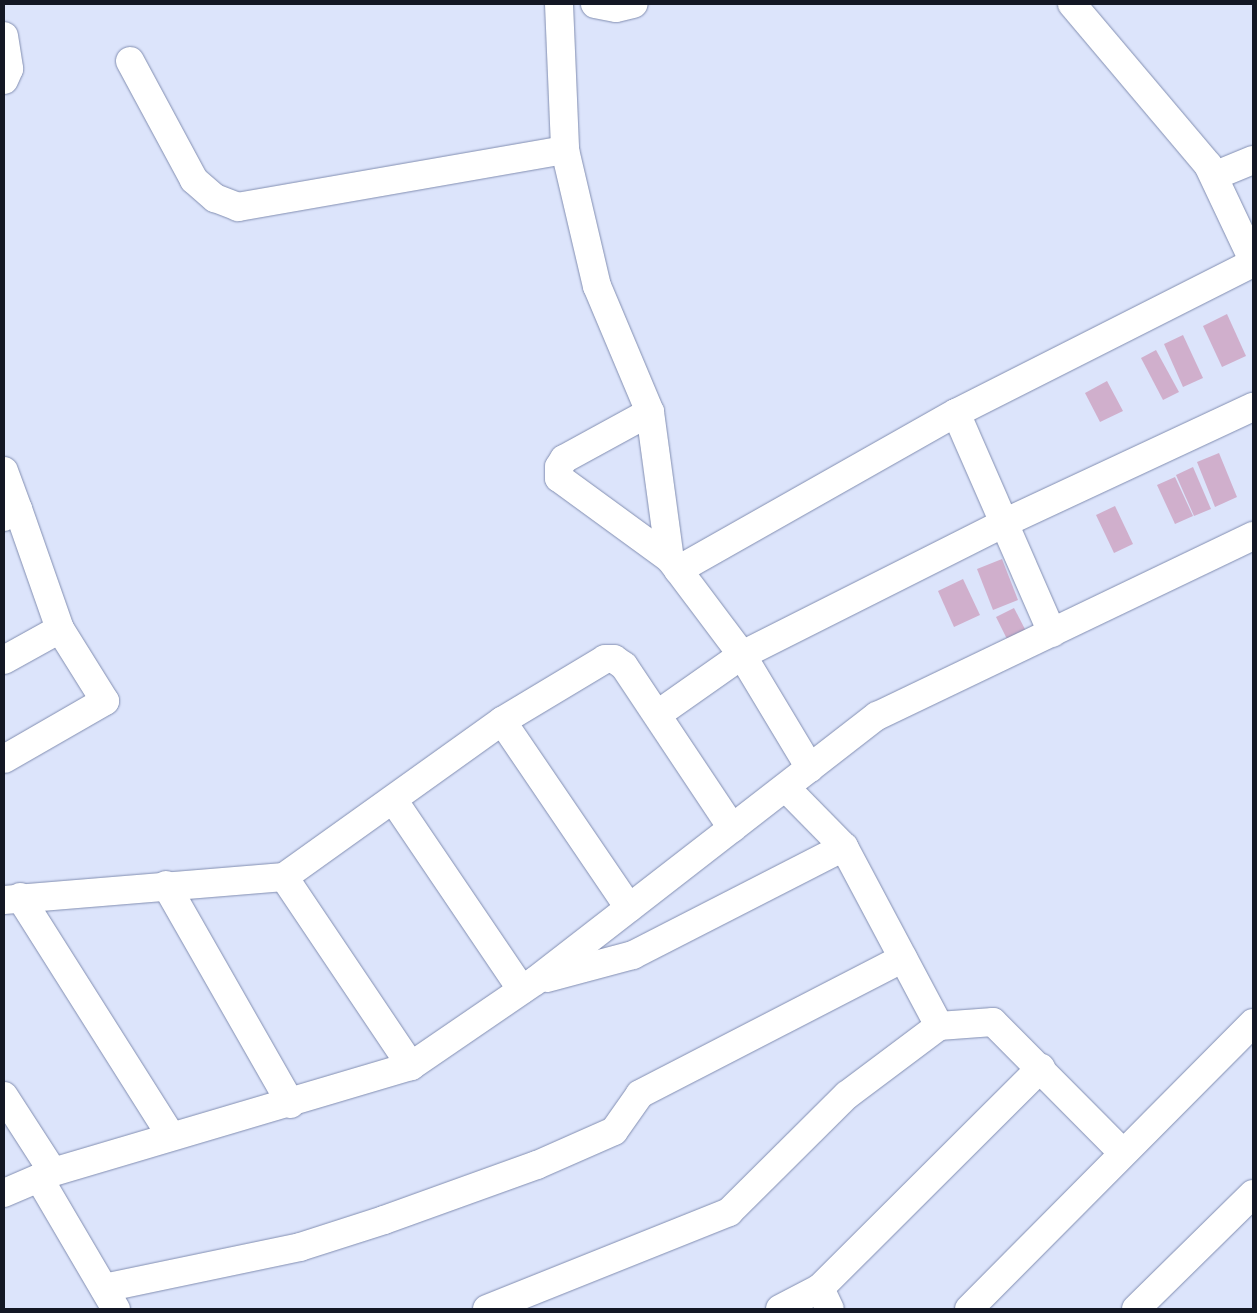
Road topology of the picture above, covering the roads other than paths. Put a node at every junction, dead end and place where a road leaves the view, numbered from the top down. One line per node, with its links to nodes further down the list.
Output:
1 (559, 4): 8 (street)
2 (595, 4): 3 (street)
3 (634, 4)
4 (1072, 4): 10 (street)
5 (4, 36): 7 (street)
6 (130, 61): 8 (street)
7 (4, 80)
8 (565, 150): 13 (street)
9 (1253, 160): 10 (street)
10 (1214, 176): 11 (street)
11 (1253, 261): 14 (street)
12 (1253, 407): 17 (street)
13 (650, 412): 19 (street); 19 (street)
14 (956, 413): 17 (street); 19 (street)
15 (4, 471): 16 (street)
16 (11, 513): 20 (street)
17 (1004, 523): 21 (street); 22 (street)
18 (1253, 536): 21 (street)
19 (674, 564): 22 (street)
20 (60, 630): 23 (street); 26 (street)
21 (1052, 633): 27 (street)
22 (742, 655): 24 (street); 27 (street)
23 (4, 660)
24 (658, 714): 25 (street); 30 (street)
25 (502, 721): 29 (street); 35 (street)
26 (4, 759)
27 (810, 768): 28 (street)
28 (787, 789): 30 (street); 31 (street)
29 (394, 801): 32 (street); 37 (street)
30 (732, 828): 35 (street)
31 (844, 847): 36 (street); 37 (street)
32 (284, 877): 33 (street); 40 (street)
33 (166, 886): 34 (street); 43 (street)
34 (12, 899): 44 (street)
35 (629, 908): 37 (street)
36 (903, 958): 39 (street); 49 (street)
37 (529, 985): 40 (street)
38 (1253, 1023): 45 (street)
39 (939, 1026): 41 (street); 51 (street)
40 (412, 1066): 43 (street)
41 (1041, 1068): 45 (street); 50 (street)
42 (4, 1096): 46 (street)
43 (291, 1104): 44 (street)
44 (171, 1136): 46 (street)
45 (1122, 1152): 53 (street)
46 (46, 1175): 47 (street); 49 (street)
47 (4, 1194)
48 (1253, 1194): 54 (street)
49 (110, 1299)
50 (825, 1299): 52 (street)
51 (500, 1307)
52 (780, 1309)
53 (969, 1309)
54 (1136, 1309)

